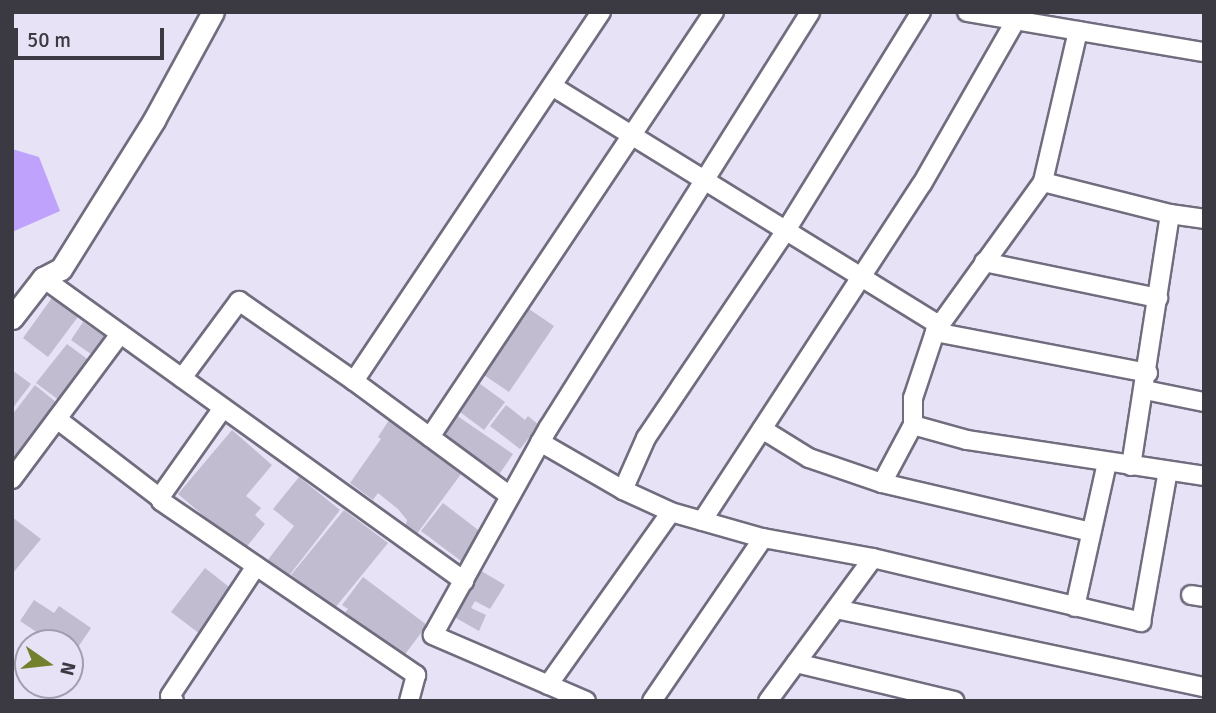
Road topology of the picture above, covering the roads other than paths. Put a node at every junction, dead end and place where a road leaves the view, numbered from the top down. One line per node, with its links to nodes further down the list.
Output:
1 (213, 12): 18 (street)
2 (601, 12): 10 (street)
3 (714, 12): 11 (street)
4 (810, 12): 12 (street)
5 (921, 12): 16 (street)
6 (967, 12): 7 (street)
7 (1017, 16): 8 (street); 19 (street)
8 (1078, 31): 9 (street); 13 (street)
9 (1204, 52)
10 (552, 86): 11 (street); 25 (street)
11 (633, 134): 12 (street); 32 (street)
12 (705, 178): 16 (street); 33 (street)
13 (1043, 182): 14 (street); 17 (street)
14 (1170, 214): 15 (street); 20 (street)
15 (1204, 219)
16 (785, 232): 19 (street); 40 (street)
17 (984, 262): 20 (street); 22 (street)
18 (43, 278): 21 (street); 23 (street)
19 (860, 278): 22 (street); 31 (street)
20 (1158, 298): 26 (street)
21 (12, 318)
22 (938, 329): 26 (street); 30 (street)
23 (120, 334): 24 (street); 29 (street)
24 (182, 378): 25 (street); 28 (street)
25 (354, 381): 32 (street)
26 (1146, 382): 27 (street); 35 (street)
27 (1204, 402)
28 (223, 408): 42 (street); 49 (street)
29 (57, 419): 38 (street); 42 (street)
30 (913, 425): 34 (street); 39 (street)
31 (762, 429): 39 (street); 44 (street)
32 (430, 437): 41 (street)
33 (540, 442): 40 (street); 41 (street)
34 (1107, 463): 35 (street); 45 (street)
35 (1131, 466): 36 (street)
36 (1168, 471): 37 (street); 50 (street)
37 (1204, 476)
38 (12, 479)
39 (882, 483): 45 (street)
40 (623, 490): 43 (street)
41 (510, 496): 49 (street)
42 (160, 498): 48 (street)
43 (671, 512): 44 (street); 53 (street)
44 (702, 521): 46 (street)
45 (1091, 532): 50 (street)
46 (766, 539): 47 (street); 58 (street)
47 (873, 558): 50 (street); 51 (street)
48 (256, 566): 55 (street); 56 (street)
49 (464, 581): 53 (street)
50 (1075, 607)
51 (836, 609): 52 (street); 54 (street)
52 (796, 663): 59 (street); 60 (street)
53 (548, 685): 57 (street)
54 (1204, 687)
55 (174, 701)
56 (409, 701)
57 (586, 701)
58 (652, 701)
59 (768, 701)
60 (954, 701)

